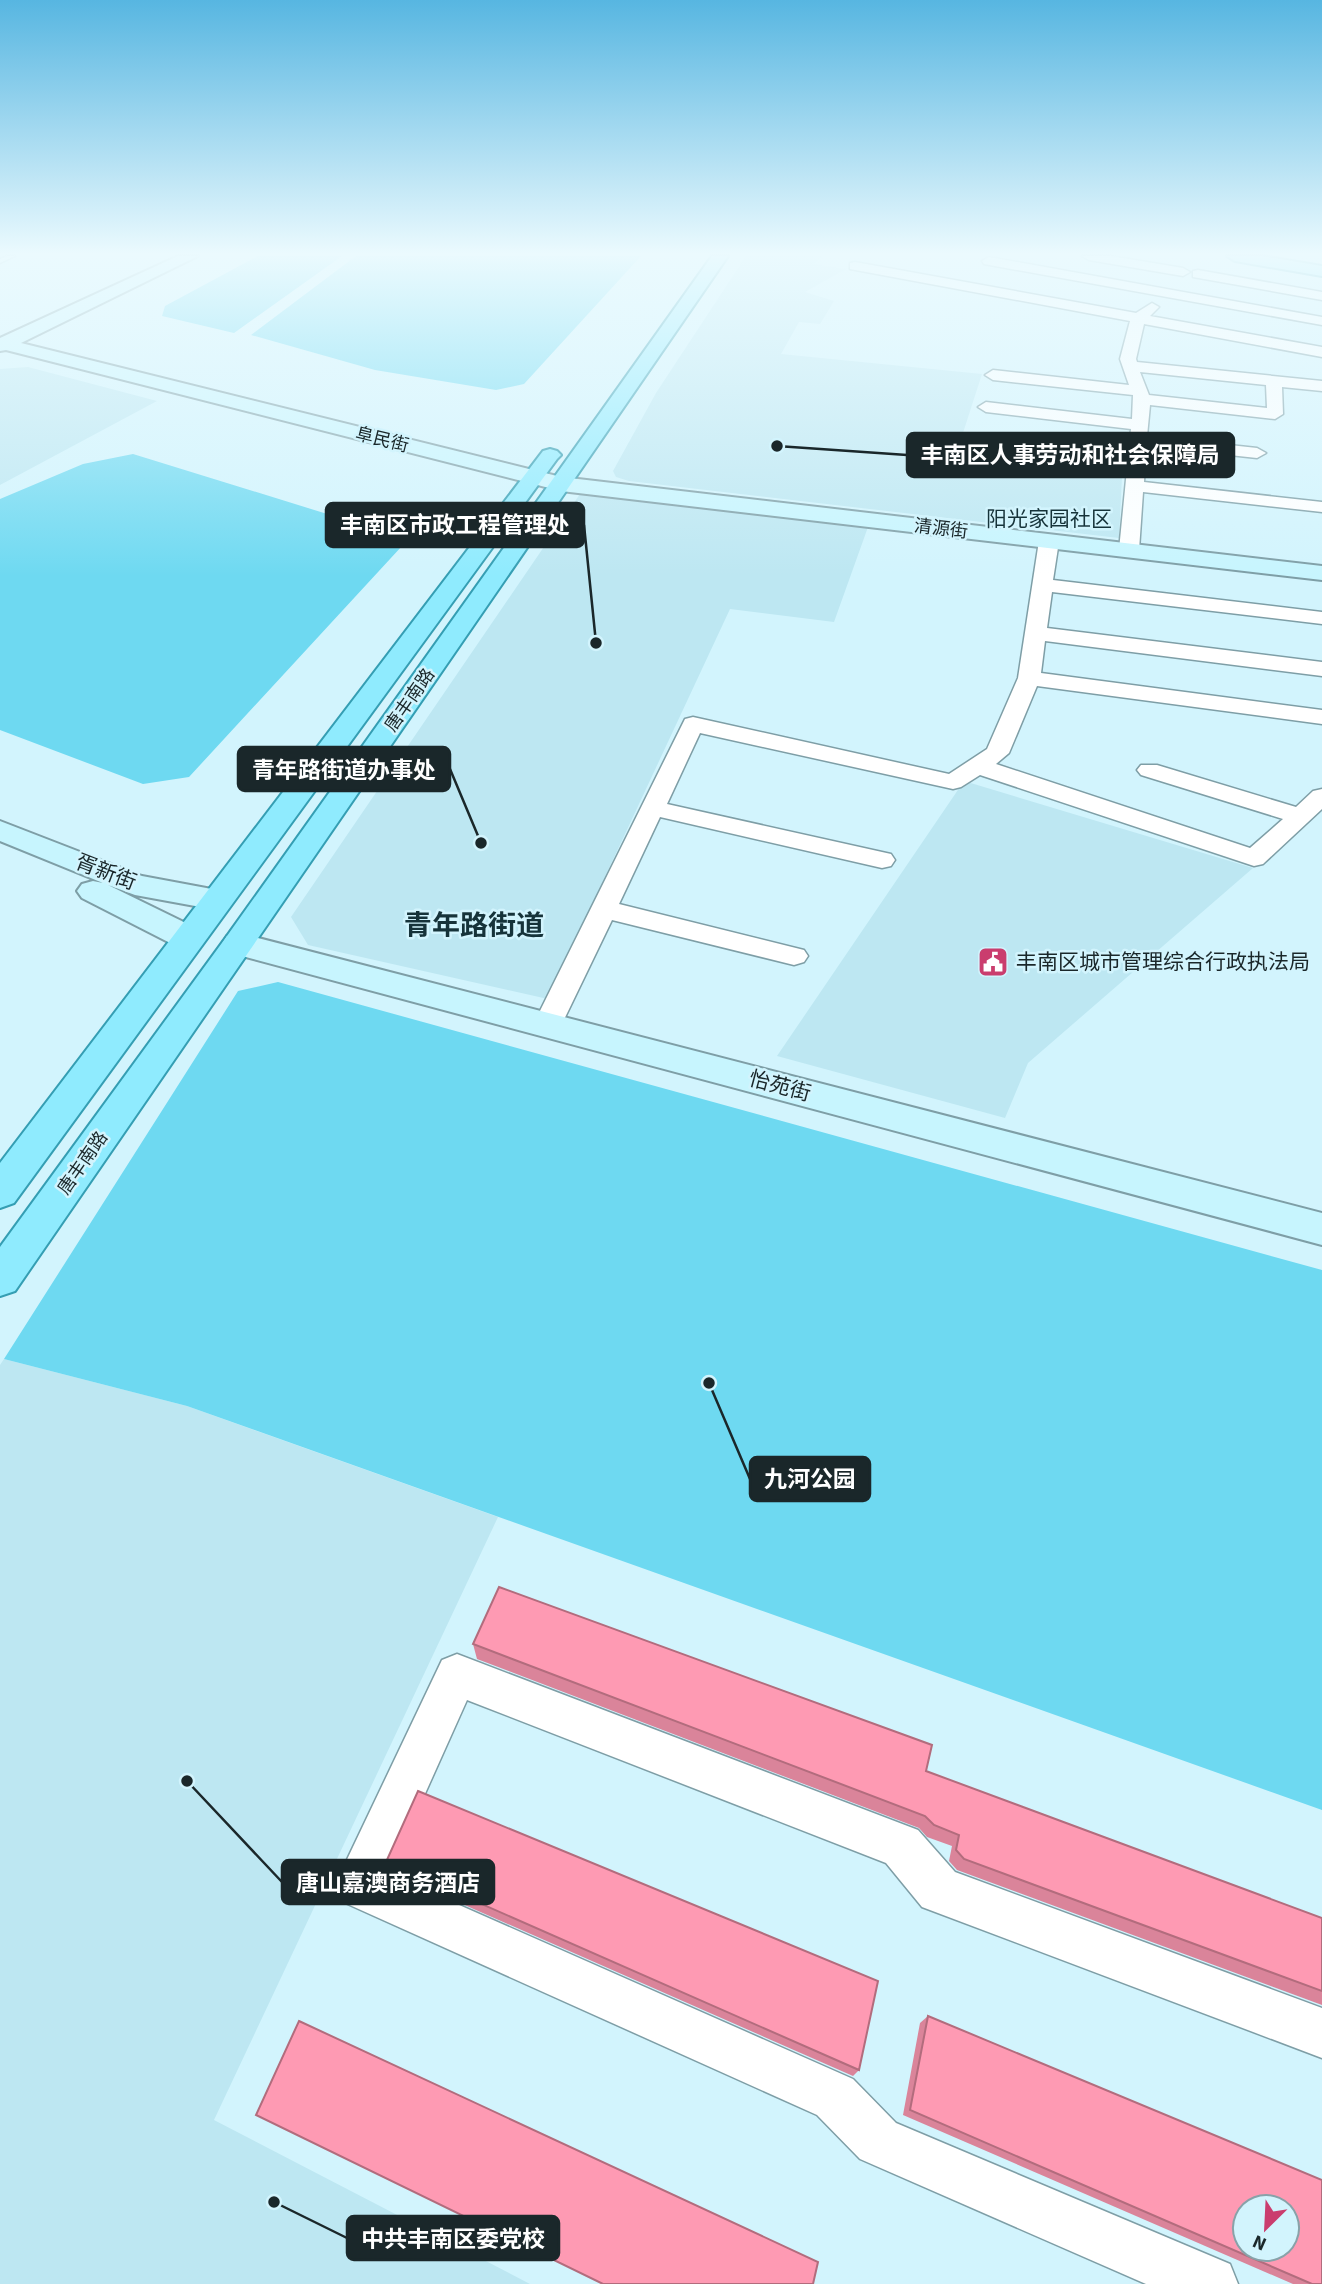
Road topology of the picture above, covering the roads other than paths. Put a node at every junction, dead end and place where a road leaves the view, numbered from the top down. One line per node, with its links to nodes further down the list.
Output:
1 (78, 363): 13 (street, 阜民街)
2 (625, 363): 13 (main road, 唐丰南路)
3 (638, 363): 13 (main road, 唐丰南路)
4 (1129, 363): 5 (street)
5 (1130, 366): 7 (street); 9 (street)
6 (993, 374): 9 (street)
7 (1274, 381): 8 (street); 9 (street)
8 (1322, 386)
9 (1141, 395): 11 (street)
10 (986, 407): 11 (street)
11 (1138, 432): 12 (street); 14 (street)
12 (1257, 453)
13 (547, 481): 16 (street, 清源街); 33 (main road, 唐丰南路); 36 (main road, 唐丰南路)
14 (1133, 486): 15 (street); 17 (street)
15 (1322, 507)
16 (1049, 541): 17 (street, 清源街); 19 (street)
17 (1129, 550): 18 (street, 清源街)
18 (1322, 573)
19 (1043, 585): 20 (street); 21 (street)
20 (1322, 618)
21 (1035, 633): 22 (street); 23 (street)
22 (1322, 669)
23 (1029, 678): 24 (street); 25 (street)
24 (1322, 717)
25 (977, 766): 28 (street); 29 (street)
26 (1149, 770): 29 (street)
27 (1322, 796): 29 (street)
28 (652, 808): 32 (street); 34 (street)
29 (1300, 816)
30 (0, 830): 33 (street, 胥新街)
31 (0, 852): 35 (street, 胥新街)
32 (883, 860)
33 (217, 900): 35 (main road, 唐丰南路)
34 (604, 909): 37 (street); 38 (street)
35 (188, 938): 39 (main road, 唐丰南路)
36 (239, 944): 38 (street, 怡苑街); 41 (main road, 唐丰南路)
37 (794, 956)
38 (548, 1025): 40 (street, 怡苑街)
39 (0, 1192)
40 (1322, 1229)
41 (0, 1279)
42 (1322, 2033): 43 (street)
43 (1210, 2284)

